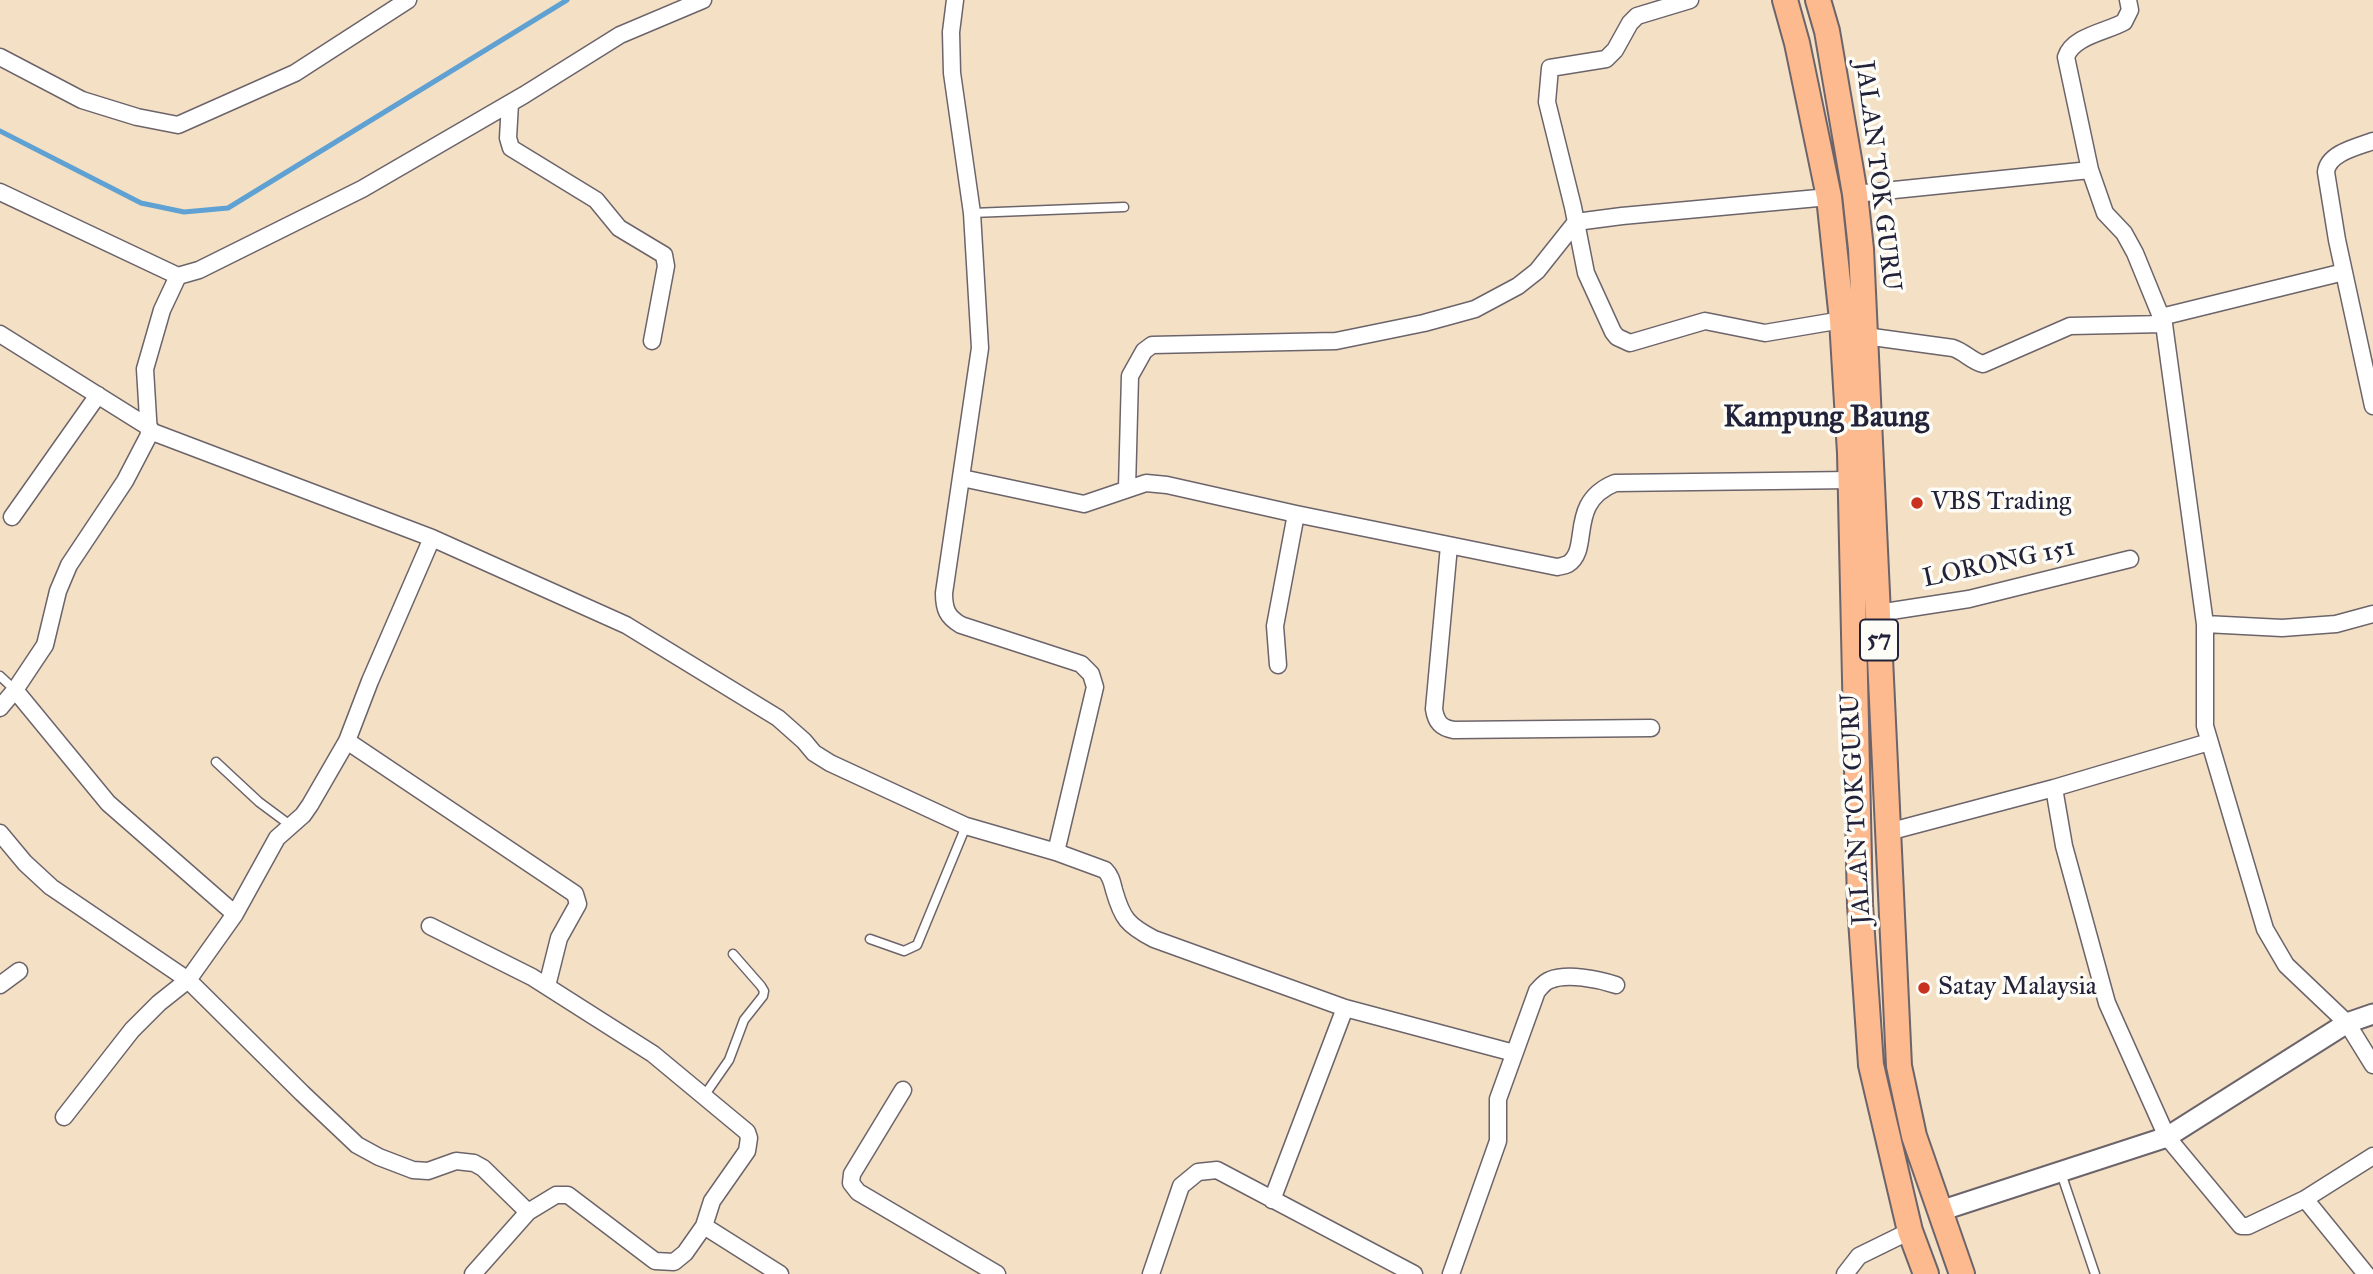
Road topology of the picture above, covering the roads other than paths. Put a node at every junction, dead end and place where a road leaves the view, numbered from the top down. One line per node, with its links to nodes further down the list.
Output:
1 (408, 0): 8 (street)
2 (703, 0): 9 (street)
3 (955, 0): 16 (street)
4 (1690, 0): 17 (street)
5 (1785, 0): 14 (main road, JALAN TOK GURU / 57)
6 (1818, 0): 13 (main road, JALAN TOK GURU / 57)
7 (2128, 0): 11 (street)
8 (0, 57)
9 (510, 103): 19 (street); 24 (street)
10 (2373, 141): 18 (street)
11 (2090, 170): 13 (street); 21 (street)
12 (0, 192): 19 (street)
13 (1855, 194): 23 (main road, JALAN TOK GURU / 57)
14 (1829, 197): 17 (street); 20 (main road, JALAN TOK GURU / 57)
15 (1124, 207): 16 (lane)
16 (972, 213): 28 (street)
17 (1576, 222): 20 (street); 30 (street)
18 (2344, 272): 21 (street); 26 (street)
19 (178, 276): 27 (street)
20 (1842, 320): 29 (main road, JALAN TOK GURU / 57)
21 (2163, 320): 23 (street); 38 (street)
22 (0, 334): 25 (street)
23 (1866, 336): 36 (main road, JALAN TOK GURU / 57)
24 (652, 341)
25 (98, 395): 27 (street); 32 (street)
26 (2373, 406)
27 (150, 430): 33 (street); 41 (street)
28 (962, 478): 30 (street); 52 (street)
29 (1851, 480): 34 (street); 78 (main road, JALAN TOK GURU / 57)
30 (1127, 488): 31 (street)
31 (1296, 514): 34 (street); 39 (street)
32 (12, 517)
33 (432, 538): 44 (street); 49 (street)
34 (1449, 546): 43 (street)
35 (2130, 559): 36 (street, LORONG 151)
36 (1878, 613): 50 (main road, JALAN TOK GURU / 57)
37 (2373, 614): 38 (street)
38 (2205, 624): 45 (street)
39 (1278, 665)
40 (0, 676): 41 (lane)
41 (15, 690): 42 (street); 53 (street)
42 (0, 708)
43 (1651, 728)
44 (347, 741): 48 (street); 61 (street)
45 (2209, 742): 47 (street); 64 (street)
46 (216, 762): 48 (lane)
47 (2054, 788): 50 (street); 70 (street)
48 (289, 825): 53 (street)
49 (966, 826): 52 (street); 55 (lane)
50 (1888, 832): 75 (main road, JALAN TOK GURU / 57)
51 (0, 833): 58 (street)
52 (1056, 852): 62 (street)
53 (235, 914): 58 (street)
54 (430, 926): 61 (street)
55 (870, 939)
56 (733, 954): 68 (lane)
57 (19, 971): 59 (street)
58 (188, 981): 69 (street); 76 (street)
59 (0, 985)
60 (1616, 985): 65 (street)
61 (547, 986): 68 (street)
62 (1345, 1008): 65 (street); 74 (street)
63 (2373, 1014): 64 (street)
64 (2347, 1023): 66 (street); 70 (street)
65 (1514, 1053): 84 (street)
66 (2373, 1065)
67 (902, 1090): 81 (street)
68 (704, 1096): 77 (street)
69 (64, 1117)
70 (2167, 1137): 72 (street); 73 (street)
71 (2373, 1156): 73 (street)
72 (2060, 1170): 75 (street); 88 (lane)
73 (2305, 1199): 89 (street)
74 (1272, 1200): 82 (street); 83 (street)
75 (1940, 1211): 87 (main road, JALAN TOK GURU / 57)
76 (528, 1212): 77 (street); 79 (street)
77 (704, 1226): 80 (street)
78 (1910, 1231): 85 (street); 86 (main road, JALAN TOK GURU / 57)
79 (473, 1274)
80 (780, 1274)
81 (997, 1274)
82 (1151, 1274)
83 (1415, 1274)
84 (1451, 1274)
85 (1845, 1274)
86 (1926, 1274)
87 (1962, 1274)
88 (2095, 1274)
89 (2366, 1274)

